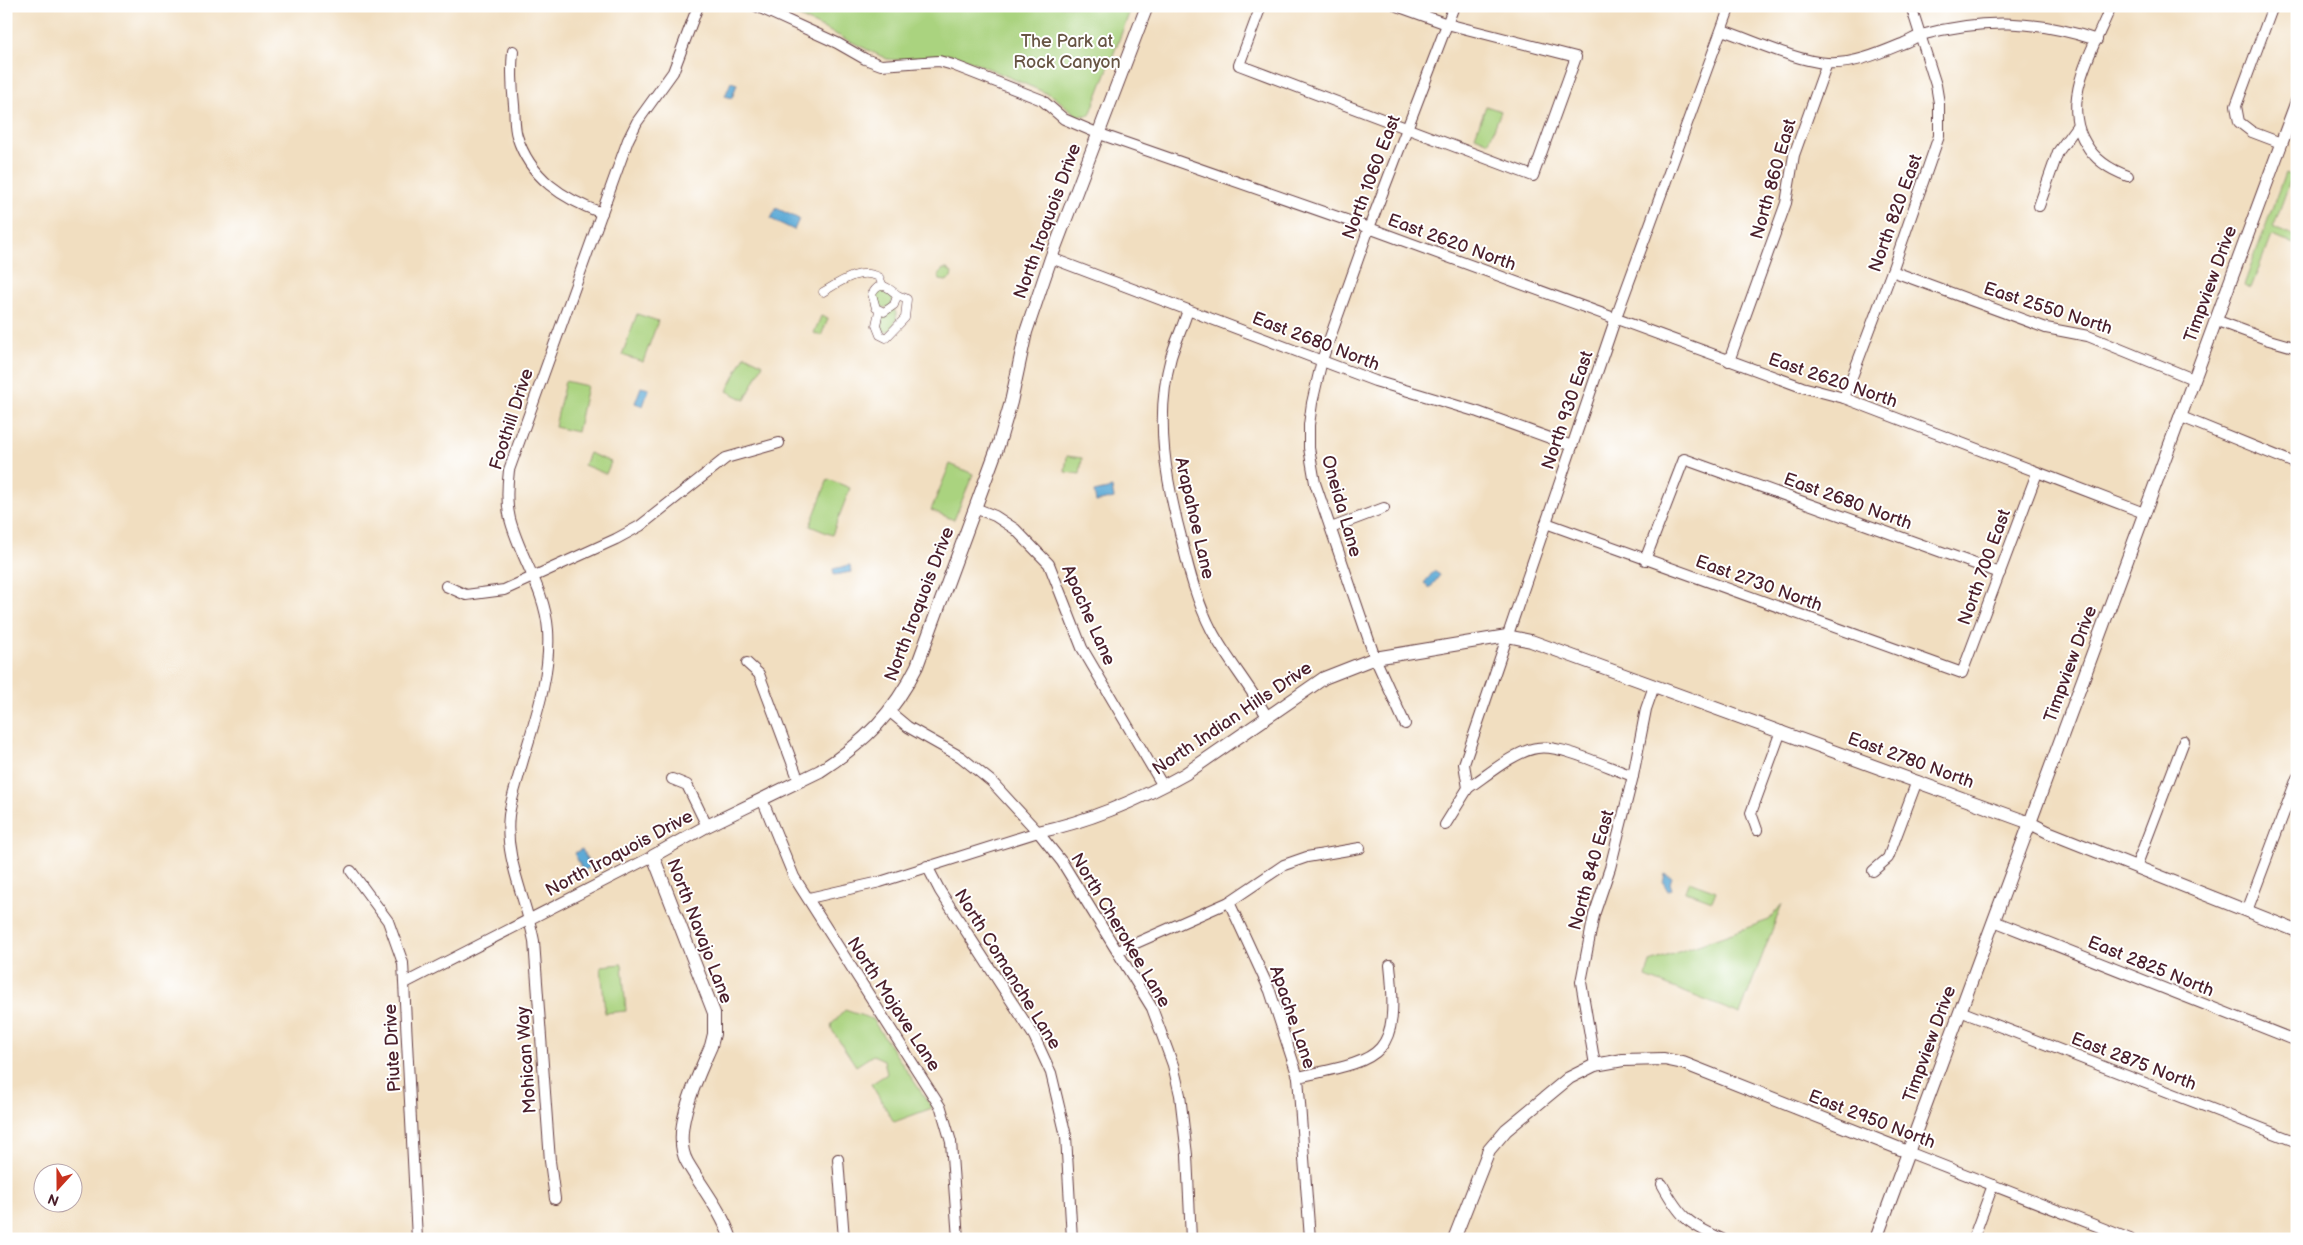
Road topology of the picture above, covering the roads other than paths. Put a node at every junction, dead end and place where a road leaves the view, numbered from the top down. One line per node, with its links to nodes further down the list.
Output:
1 (698, 6): 24 (street, Foothill Drive)
2 (756, 6): 20 (street, East 2620 North)
3 (1147, 6): 20 (street, North Iroquois Drive)
4 (1261, 6): 19 (street)
5 (1397, 6): 11 (street)
6 (1454, 6): 11 (street, North 1060 East)
7 (1730, 6): 12 (street, North 930 East)
8 (1911, 6): 13 (street, North 820 East)
9 (2112, 6): 14 (street)
10 (2273, 6): 21 (street)
11 (1447, 24): 19 (street, North 1060 East); 19 (street)
12 (1722, 30): 16 (street); 33 (street, North 930 East)
13 (1919, 36): 14 (street); 16 (street); 27 (street, North 820 East)
14 (2097, 40): 18 (street)
15 (513, 51): 24 (street)
16 (1827, 63): 37 (street, North 860 East)
17 (2297, 101): 21 (street, Timpview Drive)
18 (2077, 126): 22 (street); 23 (street)
19 (1406, 129): 25 (street, North 1060 East)
20 (1097, 133): 25 (street, East 2620 North); 26 (street, North Iroquois Drive)
21 (2281, 143): 34 (street, Timpview Drive)
22 (2128, 176)
23 (2039, 206)
24 (602, 214): 52 (street, Foothill Drive)
25 (1369, 228): 33 (street, East 2620 North); 36 (street, North 1060 East)
26 (1051, 258): 31 (street, East 2680 North); 45 (street, North Iroquois Drive)
27 (1892, 271): 38 (street, East 2550 North); 39 (street, North 820 East)
28 (883, 286): 29 (street); 30 (street); 32 (street)
29 (823, 292)
30 (897, 296): 32 (street); 32 (street)
31 (1188, 310): 36 (street, East 2680 North); 60 (street, Arapahoe Lane)
32 (879, 311)
33 (1615, 320): 37 (street, East 2620 North); 42 (street, North 930 East)
34 (2215, 320): 35 (street); 38 (street, Timpview Drive)
35 (2297, 348)
36 (1322, 360): 42 (street, East 2680 North); 49 (street, Oneida Lane)
37 (1729, 361): 39 (street, East 2620 North)
38 (2193, 379): 40 (street, Timpview Drive)
39 (1844, 398): 44 (street, East 2620 North)
40 (2179, 416): 43 (street); 47 (street, Timpview Drive)
41 (779, 442): 52 (street)
42 (1572, 446): 48 (street, North 930 East)
43 (2297, 464)
44 (2036, 473): 47 (street, East 2620 North); 51 (street, North 700 East)
45 (975, 508): 59 (street, North Iroquois Drive); 69 (street, Apache Lane)
46 (1384, 508): 49 (street)
47 (2144, 513): 72 (street, Timpview Drive)
48 (1546, 523): 50 (street, East 2730 North); 54 (street, North 930 East)
49 (1331, 528): 55 (street, Oneida Lane)
50 (1645, 560): 51 (street, East 2680 North); 57 (street, East 2730 North)
51 (2000, 574): 57 (street, North 700 East)
52 (534, 576): 53 (street); 86 (street, Foothill Drive)
53 (446, 586)
54 (1508, 636): 55 (street, North Indian Hills Drive); 58 (street, East 2780 North); 70 (street, North 930 East)
55 (1375, 658): 60 (street, North Indian Hills Drive); 61 (street, Oneida Lane)
56 (747, 663): 67 (street)
57 (1962, 673)
58 (1654, 686): 62 (street, East 2780 North); 64 (street, North 840 East)
59 (890, 712): 67 (street, North Iroquois Drive); 76 (street, North Cherokee Lane)
60 (1267, 717): 69 (street, North Indian Hills Drive)
61 (1405, 724)
62 (1781, 731): 68 (street, East 2780 North); 75 (street)
63 (2184, 741): 80 (street)
64 (1633, 776): 70 (street); 94 (street, North 840 East)
65 (2297, 778): 85 (street)
66 (672, 779): 74 (street)
67 (799, 781): 71 (street, North Iroquois Drive)
68 (1917, 781): 72 (street, East 2780 North); 82 (street)
69 (1163, 786): 76 (street, North Indian Hills Drive)
70 (1468, 788): 73 (street)
71 (762, 799): 74 (street, North Iroquois Drive); 83 (street, North Mojave Lane)
72 (2030, 822): 80 (street, East 2780 North); 87 (street, Timpview Drive)
73 (1446, 824)
74 (707, 826): 78 (street, North Iroquois Drive)
75 (1757, 830)
76 (1038, 832): 79 (street, North Indian Hills Drive); 89 (street, North Cherokee Lane)
77 (1360, 848): 84 (street)
78 (653, 856): 86 (street, North Iroquois Drive); 104 (street, North Navajo Lane)
79 (928, 866): 83 (street, North Indian Hills Drive); 102 (street, North Comanche Lane)
80 (2136, 867): 85 (street, East 2780 North)
81 (351, 871): 91 (street, Piute Drive)
82 (1873, 871)
83 (808, 898): 106 (street, North Mojave Lane)
84 (1230, 902): 89 (street); 95 (street, Apache Lane)
85 (2247, 911): 88 (street, East 2780 North)
86 (530, 920): 91 (street, North Iroquois Drive); 101 (street, Mohican Way)
87 (1994, 921): 92 (street, Timpview Drive); 93 (street, East 2825 North)
88 (2297, 931)
89 (1118, 951): 107 (street, North Cherokee Lane)
90 (1390, 965): 95 (street)
91 (405, 982): 103 (street, Piute Drive)
92 (1960, 1011): 96 (street, East 2875 North); 97 (street, Timpview Drive)
93 (2297, 1041)
94 (1596, 1065): 97 (street, East 2950 North); 109 (street, East 2950 North)
95 (1298, 1077): 108 (street, Apache Lane)
96 (2297, 1142)
97 (1908, 1152): 100 (street, East 2950 North); 111 (street, Timpview Drive)
98 (838, 1159): 105 (street)
99 (1662, 1184): 110 (street)
100 (1993, 1184): 112 (street); 113 (street, East 2950 North)
101 (554, 1198)
102 (1070, 1238)
103 (418, 1239)
104 (731, 1239)
105 (844, 1239)
106 (958, 1239)
107 (1191, 1239)
108 (1310, 1239)
109 (1454, 1239)
110 (1722, 1239)
111 (1876, 1239)
112 (1973, 1239)
113 (2130, 1239)

